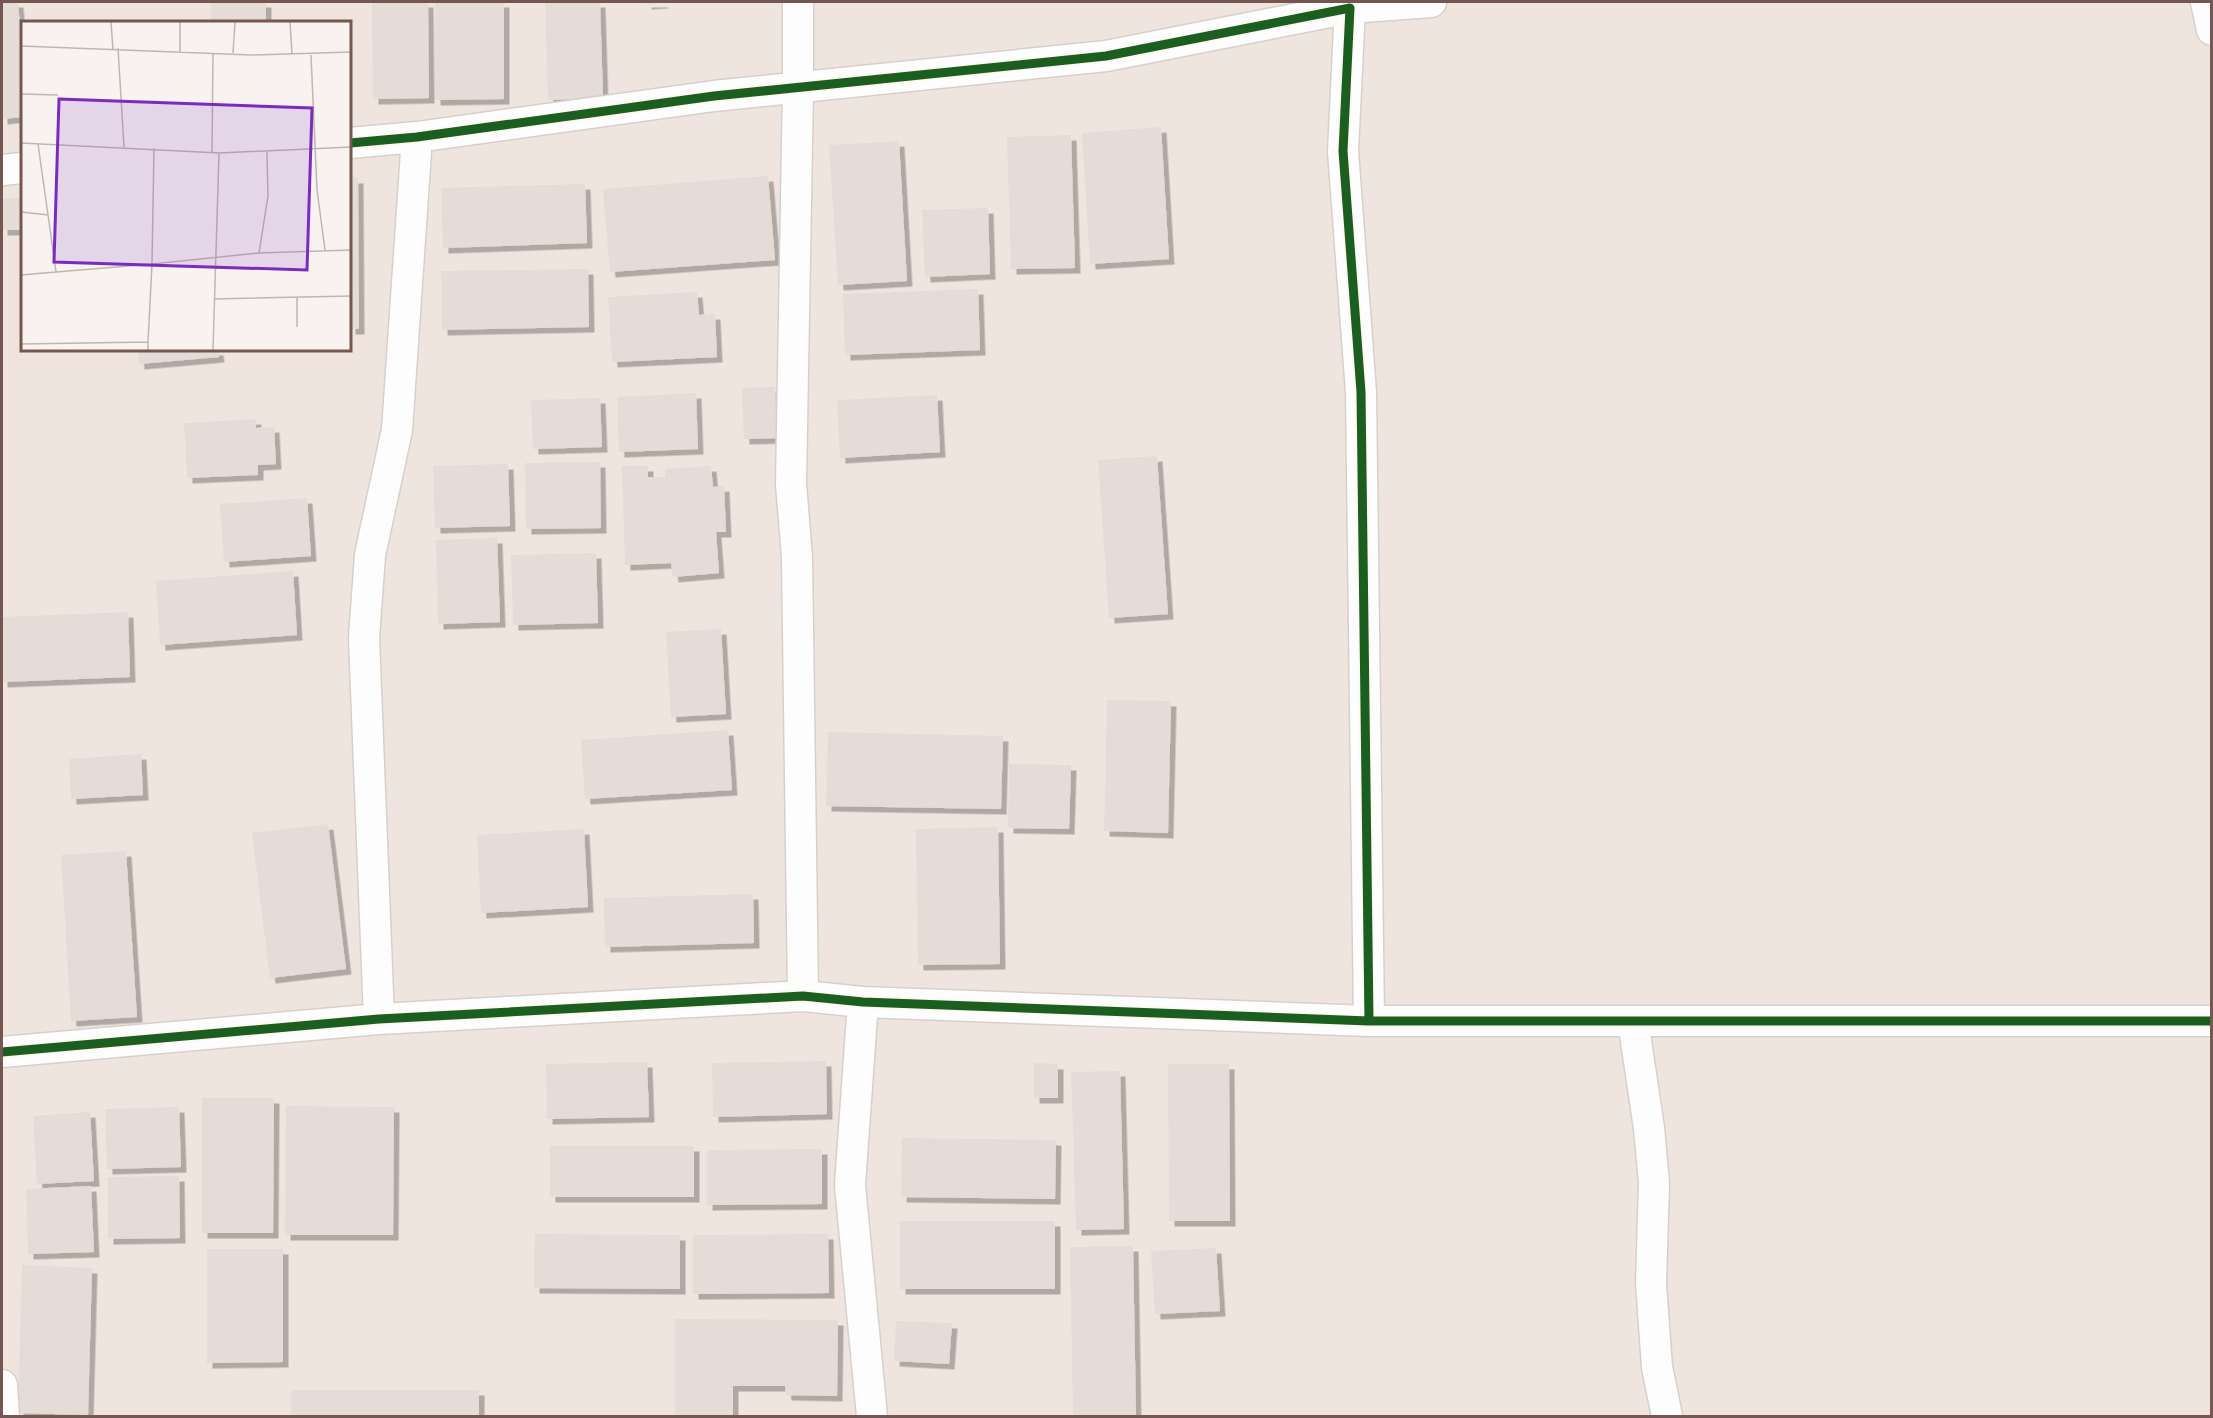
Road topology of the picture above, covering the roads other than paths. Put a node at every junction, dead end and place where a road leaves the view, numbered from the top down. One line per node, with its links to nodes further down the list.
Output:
1 (798, 2): 6 (street)
2 (1431, 2): 4 (street)
3 (2206, 2): 5 (street)
4 (1350, 5): 6 (street); 14 (street)
5 (2211, 30)
6 (798, 88): 7 (street); 11 (street)
7 (417, 137): 8 (street); 13 (street)
8 (351, 143)
9 (21, 168): 10 (street)
10 (2, 170)
11 (803, 996): 12 (street); 13 (street)
12 (862, 1002): 14 (street); 20 (street)
13 (379, 1019): 17 (street)
14 (1369, 1020): 15 (street)
15 (1632, 1021): 16 (street); 21 (street)
16 (2211, 1021)
17 (2, 1052)
18 (2, 1385): 19 (street)
19 (4, 1416)
20 (872, 1416)
21 (1667, 1416)

